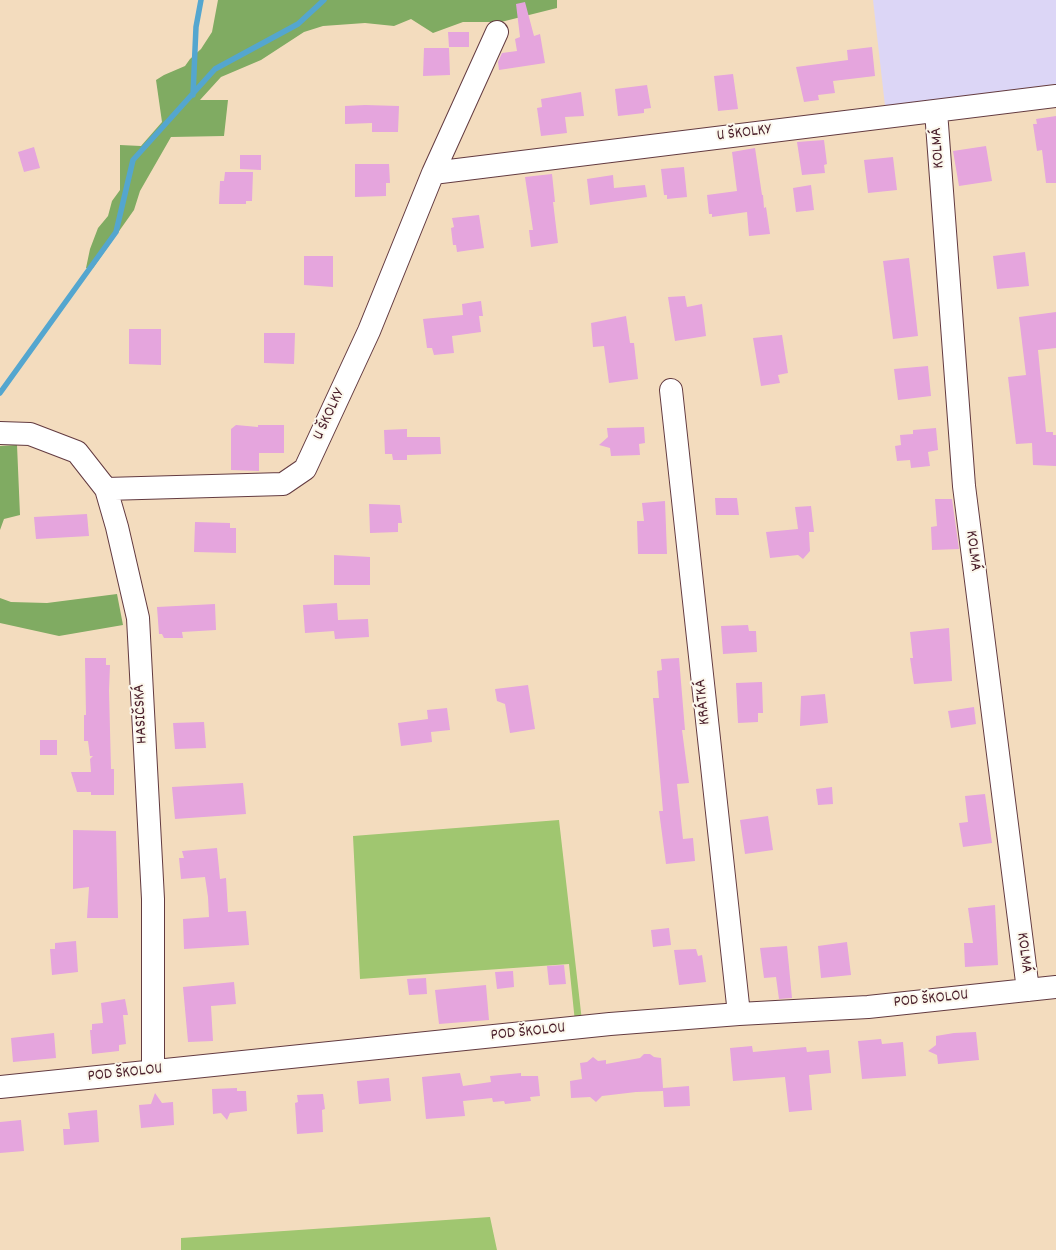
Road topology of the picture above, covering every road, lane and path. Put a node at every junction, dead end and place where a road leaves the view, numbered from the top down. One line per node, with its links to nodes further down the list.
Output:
1 (497, 32): 4 (street, U ŠKOLKY)
2 (1056, 96): 3 (street, U ŠKOLKY)
3 (936, 111): 4 (street, U ŠKOLKY); 9 (street, KOLMÁ)
4 (433, 174): 7 (street, U ŠKOLKY)
5 (671, 390): 10 (street, KRÁTKÁ)
6 (0, 433): 7 (street, HASIČSKÁ)
7 (106, 489): 11 (street, HASIČSKÁ)
8 (1056, 988): 9 (street, POD ŠKOLOU)
9 (1028, 990): 10 (street, POD ŠKOLOU)
10 (739, 1014): 11 (street, POD ŠKOLOU)
11 (152, 1070): 12 (street, POD ŠKOLOU)
12 (0, 1087)

